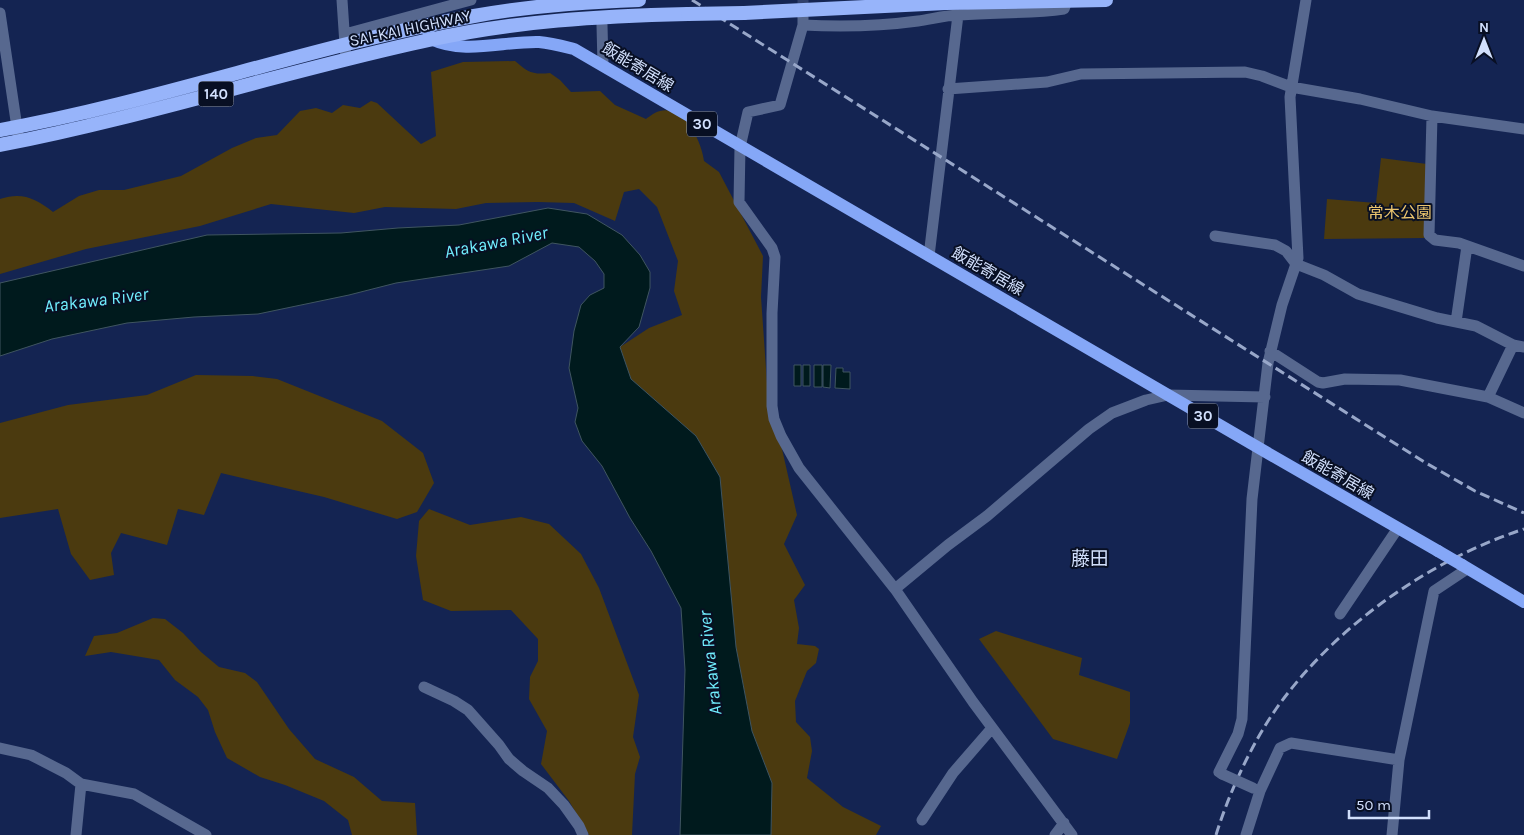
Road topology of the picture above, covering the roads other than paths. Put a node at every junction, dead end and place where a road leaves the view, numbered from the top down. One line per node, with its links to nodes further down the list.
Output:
1 (342, 0): 12 (street)
2 (471, 0): 12 (street)
3 (639, 0): 10 (highway, SAI-KAI HIGHWAY / 140)
4 (1106, 0): 6 (highway, SAI-KAI HIGHWAY / 140)
5 (1306, 0): 15 (street)
6 (1067, 1): 8 (street); 11 (highway, SAI-KAI HIGHWAY / 140, bridge)
7 (0, 13): 20 (street)
8 (958, 15): 16 (street); 22 (street)
9 (602, 25): 14 (street)
10 (426, 26): 11 (main road); 12 (highway, SAI-KAI HIGHWAY / 140)
11 (430, 39): 13 (highway, SAI-KAI HIGHWAY / 140); 14 (main road, 飯能寄居線 / 30)
12 (346, 40): 13 (street); 20 (highway, SAI-KAI HIGHWAY / 140)
13 (346, 60): 20 (highway, SAI-KAI HIGHWAY / 140)
14 (603, 64): 22 (main road, 飯能寄居線 / 30)
15 (1291, 87): 16 (street); 17 (street); 26 (street)
16 (948, 89): 25 (street)
17 (1432, 116): 19 (street); 24 (street)
18 (0, 130): 20 (highway, SAI-KAI HIGHWAY / 140)
19 (1524, 130)
20 (18, 134): 21 (highway, SAI-KAI HIGHWAY / 140)
21 (0, 145)
22 (740, 147): 25 (main road, 飯能寄居線 / 30); 38 (street)
23 (1215, 236): 26 (street)
24 (1467, 246): 27 (street); 28 (street)
25 (929, 256): 31 (main road, 飯能寄居線 / 30)
26 (1296, 264): 28 (street); 30 (street)
27 (1524, 266)
28 (1456, 322): 29 (street)
29 (1518, 346): 33 (street)
30 (1270, 351): 32 (street); 33 (street)
31 (1168, 395): 32 (street); 35 (main road, 飯能寄居線 / 30); 38 (street)
32 (1264, 397): 35 (street)
33 (1488, 397): 34 (street)
34 (1524, 413)
35 (1259, 448): 36 (main road, 飯能寄居線 / 30); 46 (street, bridge)
36 (1398, 528): 37 (main road, 飯能寄居線 / 30, bridge); 40 (street)
37 (1464, 567): 39 (main road, 飯能寄居線 / 30); 44 (street)
38 (895, 590): 42 (street)
39 (1524, 602)
40 (1340, 614)
41 (424, 687): 51 (street)
42 (992, 728): 47 (street); 48 (street)
43 (0, 748): 45 (street)
44 (1399, 760): 46 (street); 55 (street)
45 (80, 784): 49 (street); 50 (street)
46 (1257, 790): 54 (street)
47 (922, 820)
48 (1064, 824): 52 (street); 53 (street)
49 (76, 835)
50 (206, 835)
51 (583, 835)
52 (1055, 835)
53 (1072, 835)
54 (1247, 835)
55 (1392, 835)

